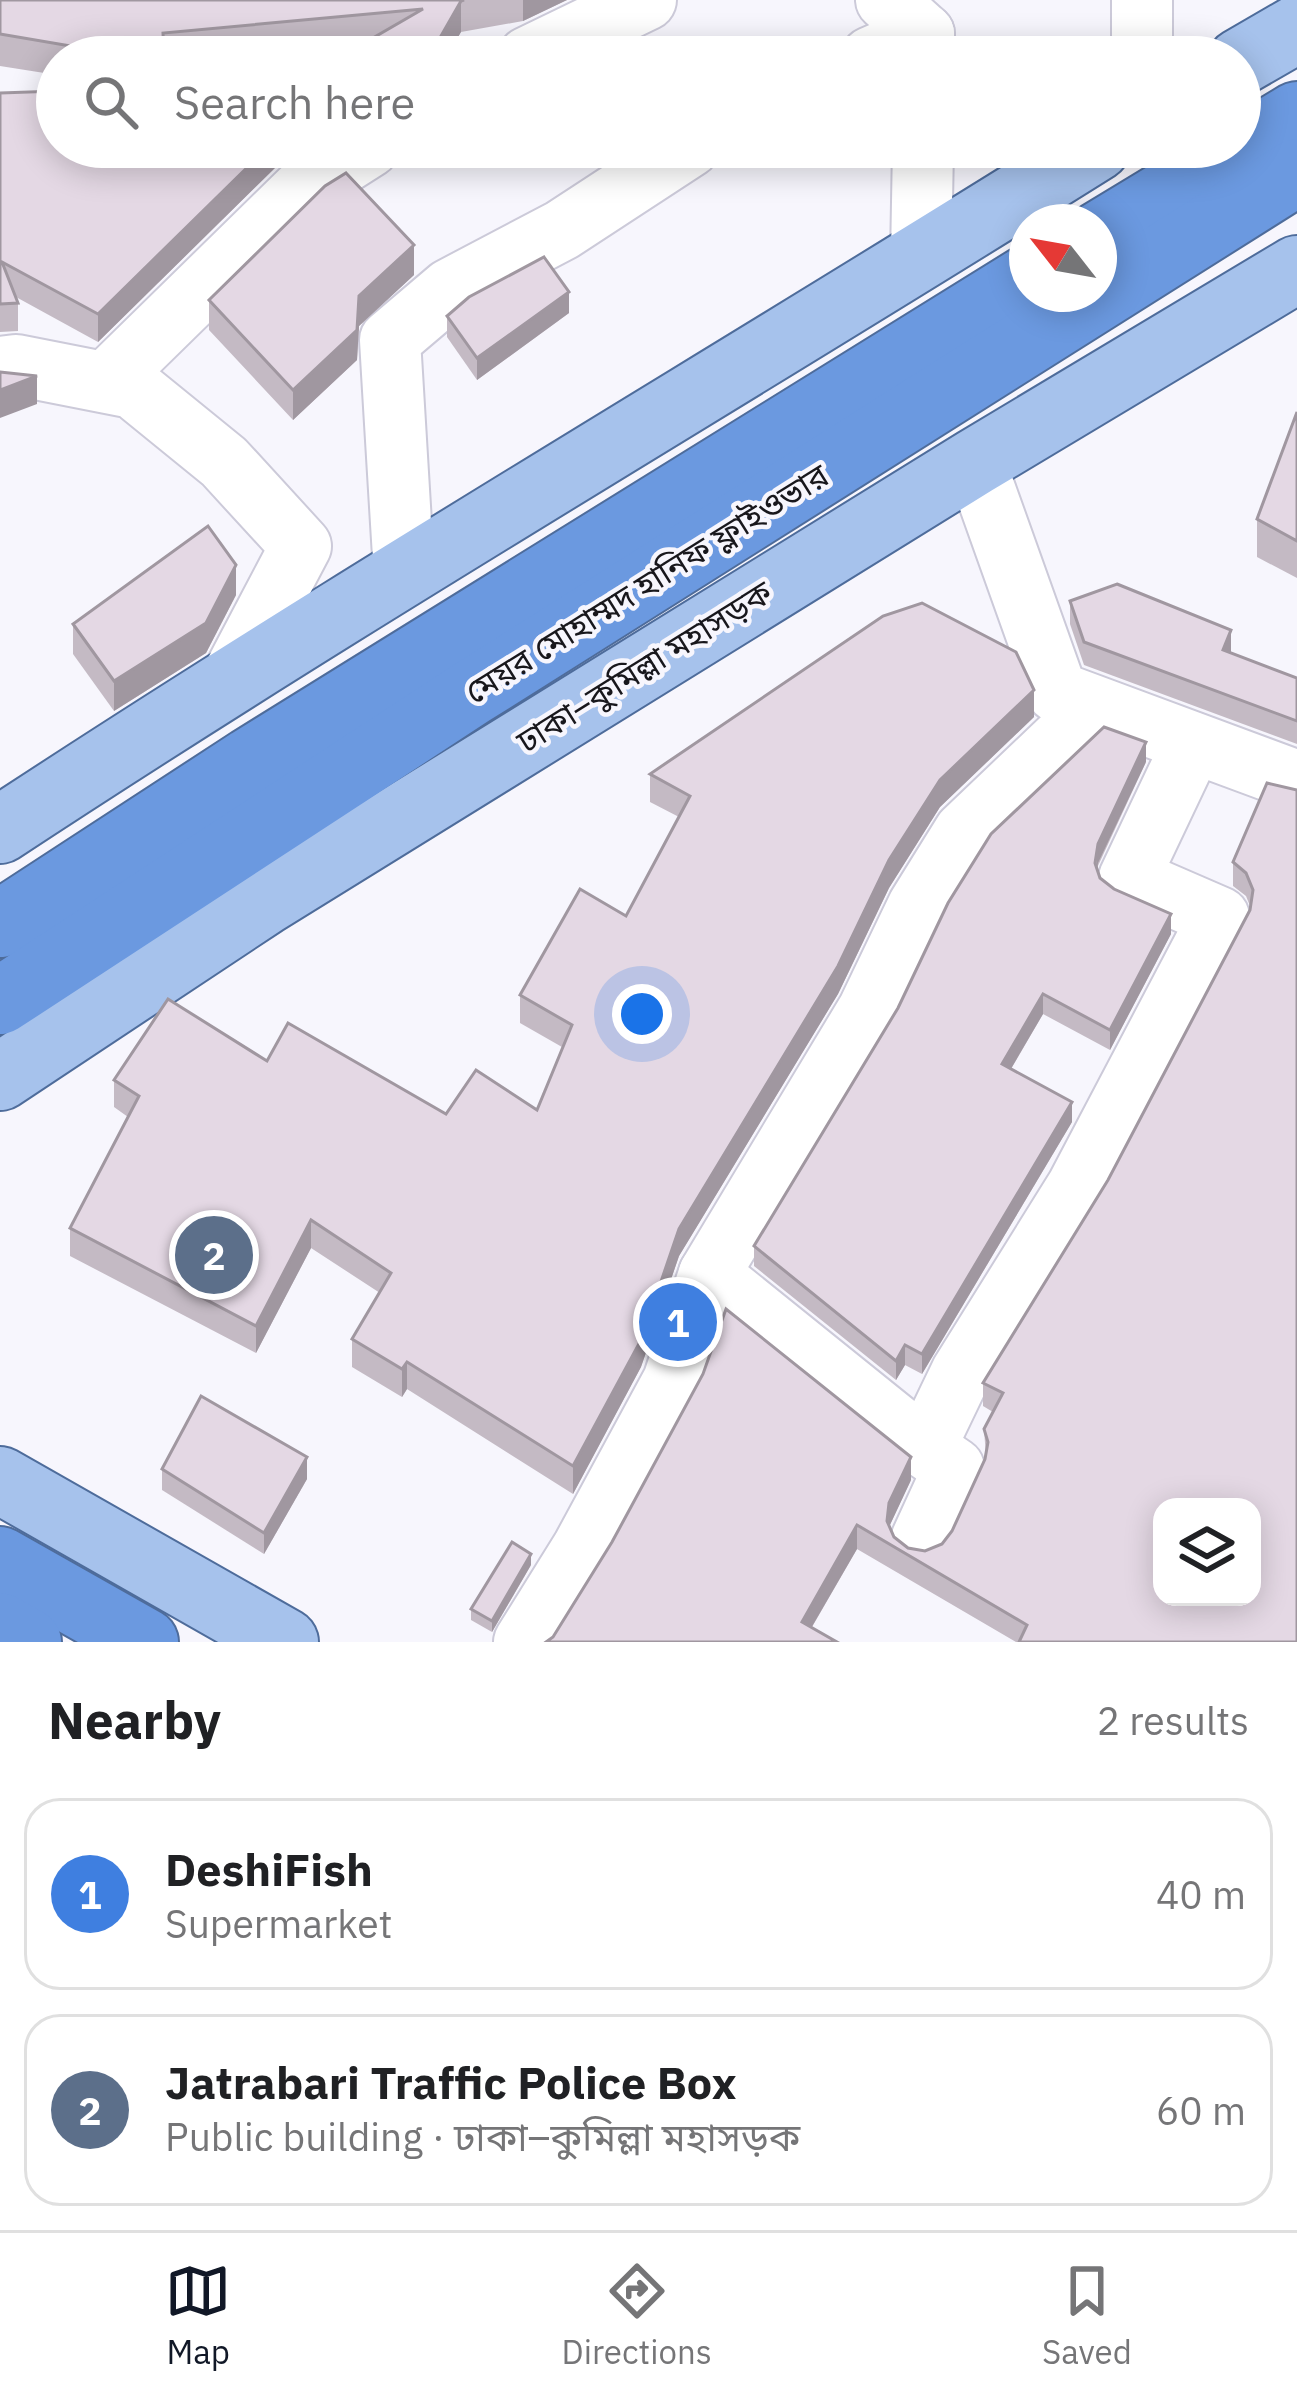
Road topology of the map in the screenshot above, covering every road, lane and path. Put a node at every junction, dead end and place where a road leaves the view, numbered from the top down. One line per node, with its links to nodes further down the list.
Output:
1 (646, 0): 4 (street)
2 (1142, 0): 5 (street)
3 (1297, 29): 6 (main road)
4 (571, 36)
5 (1142, 36)
6 (1261, 50)
7 (1297, 115): 8 (highway)
8 (1261, 137)
9 (336, 168): 20 (street)
10 (657, 168): 22 (street)
11 (922, 168): 16 (street)
12 (1064, 168): 16 (main road)
13 (1210, 168): 15 (highway)
14 (1297, 172): 29 (highway, মেয়র মোহাম্মদ হানিফ ফ্লাইওভার)
15 (1117, 224)
16 (921, 258): 22 (main road)
17 (1297, 269): 21 (main road, ঢাকা–কুমিল্লা মহাসড়ক)
18 (1009, 289): 28 (highway, মেয়র মোহাম্মদ হানিফ ফ্লাইওভার)
19 (0, 367): 20 (street)
20 (106, 382): 23 (street)
21 (975, 461): 24 (street); 29 (main road, ঢাকা–কুমিল্লা মহাসড়ক)
22 (404, 572): 23 (main road)
23 (232, 677): 27 (main road)
24 (1095, 707): 25 (street); 30 (street)
25 (1193, 743): 26 (street); 31 (street)
26 (1297, 781)
27 (0, 830)
28 (0, 924)
29 (7, 1056)
30 (710, 1274): 31 (street); 39 (street)
31 (926, 1448): 33 (street)
32 (14, 1482): 38 (main road)
33 (921, 1540)
34 (0, 1560): 37 (highway)
35 (0, 1626): 36 (highway)
36 (28, 1642)
37 (145, 1642)
38 (285, 1642)
39 (524, 1642)

